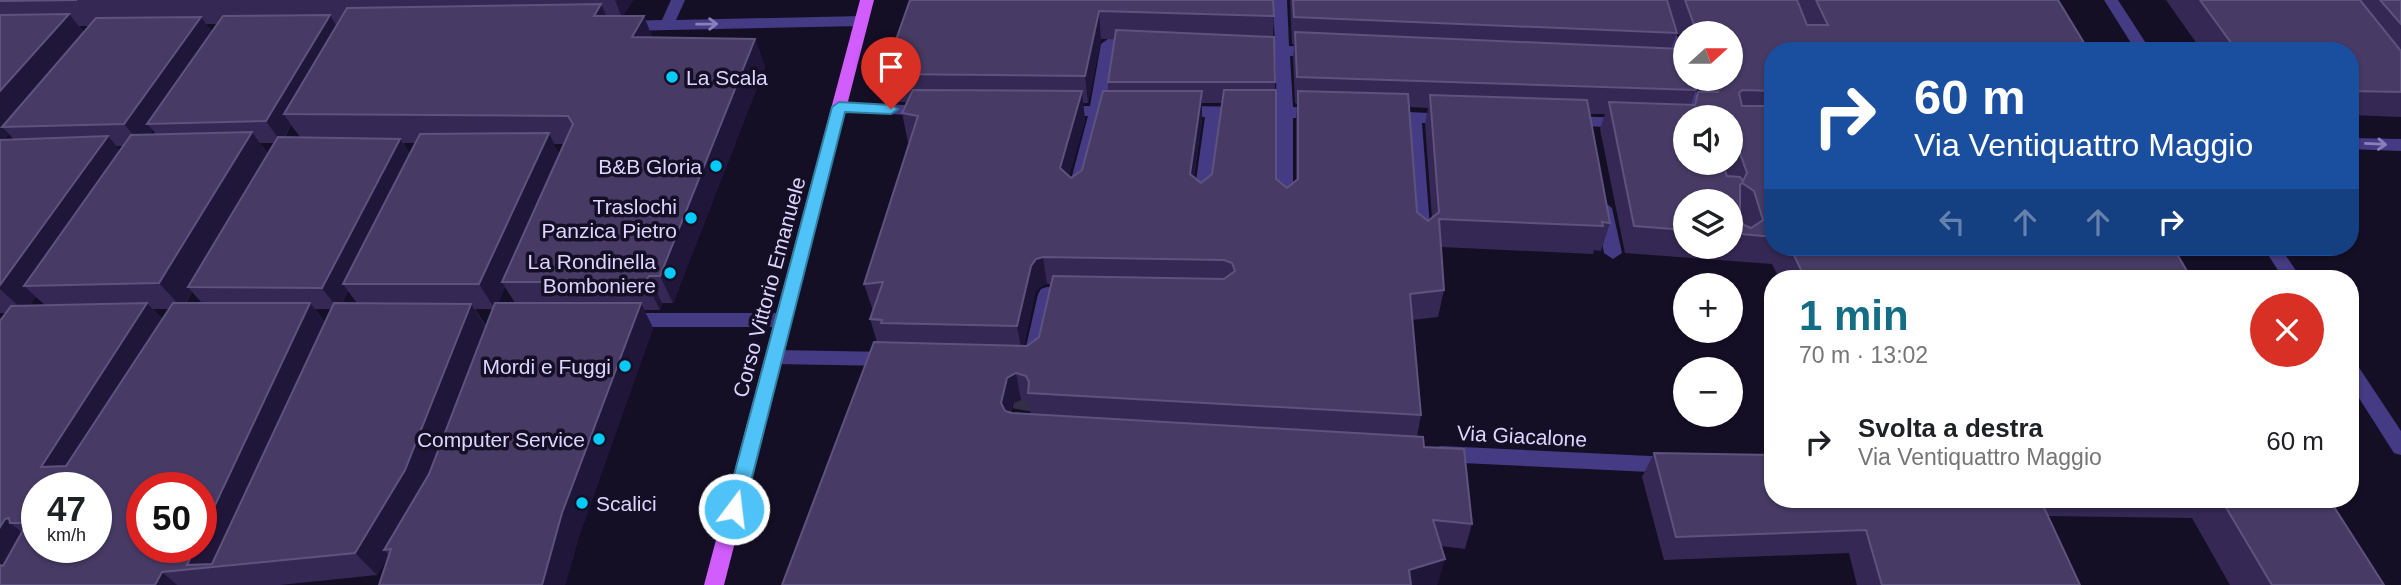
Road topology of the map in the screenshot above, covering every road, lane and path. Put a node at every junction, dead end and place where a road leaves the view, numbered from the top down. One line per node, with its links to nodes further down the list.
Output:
1 (678, 0): 7 (street)
2 (867, 0): 6 (main road, Corso Vittorio Emanuele)
3 (1280, 0): 12 (street)
4 (1658, 0): 14 (street)
5 (2111, 0): 9 (street)
6 (862, 21): 7 (street, one-way to 6); 15 (main road, Corso Vittorio Emanuele)
7 (667, 25): 8 (street)
8 (611, 26)
9 (2138, 42)
10 (1148, 46): 17 (street)
11 (1229, 49): 12 (street)
12 (1283, 51): 13 (street); 21 (street)
13 (1338, 53)
14 (1691, 105)
15 (839, 107): 22 (street); 39 (main road, Corso Vittorio Emanuele)
16 (1041, 111): 17 (street)
17 (1097, 111): 18 (street); 32 (street)
18 (1136, 111)
19 (1162, 111): 20 (street)
20 (1214, 111): 21 (street); 33 (street)
21 (1285, 111): 23 (street); 34 (street)
22 (943, 112)
23 (1337, 114)
24 (1375, 116): 25 (street)
25 (1414, 117): 26 (street); 35 (street)
26 (1460, 119)
27 (1549, 121): 28 (street)
28 (1644, 123)
29 (2359, 143): 30 (street, one-way to 30)
30 (2401, 145)
31 (1601, 187): 36 (street)
32 (1074, 197)
33 (1200, 202)
34 (1285, 208)
35 (1423, 240)
36 (1613, 253)
37 (1087, 295): 42 (street)
38 (611, 320): 39 (street)
39 (784, 320): 40 (main road, Corso Vittorio Emanuele)
40 (775, 356): 41 (street); 47 (main road, Corso Vittorio Emanuele)
41 (910, 360)
42 (1026, 367)
43 (2359, 394): 44 (street)
44 (2401, 447)
45 (1416, 452): 46 (street, Via Giacalone)
46 (1690, 465)
47 (714, 585)

